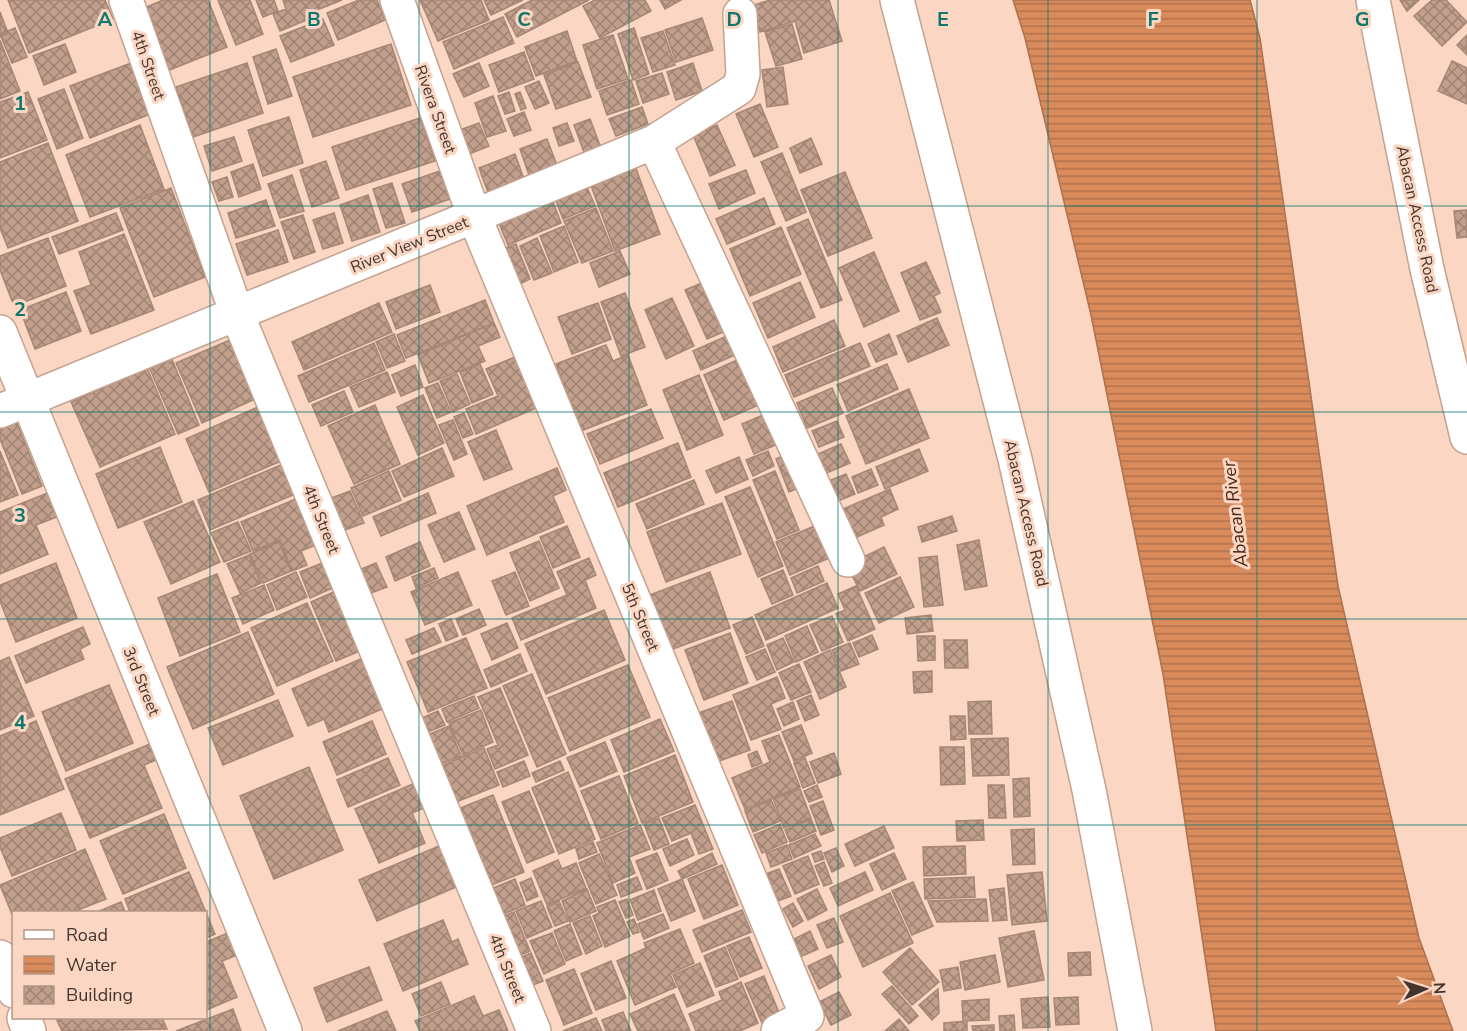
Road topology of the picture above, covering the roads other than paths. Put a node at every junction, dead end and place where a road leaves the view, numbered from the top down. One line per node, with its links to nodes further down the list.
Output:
1 (126, 0): 8 (street, 4th Street)
2 (397, 0): 7 (street, Rivera Street)
3 (897, 0): 18 (street, Abacan Access Road)
4 (1373, 0): 11 (street, Abacan Access Road)
5 (740, 14): 6 (street, River View Street)
6 (654, 142): 7 (street, River View Street); 12 (street)
7 (475, 218): 8 (street, River View Street); 17 (street, 5th Street)
8 (237, 314): 10 (street, River View Street); 16 (street, 4th Street)
9 (0, 332): 10 (street, 3rd Street)
10 (14, 405): 15 (street, 3rd Street)
11 (1467, 437)
12 (848, 560)
13 (0, 957): 14 (street)
14 (12, 986)
15 (285, 1031)
16 (534, 1031)
17 (778, 1031)
18 (1135, 1031)

